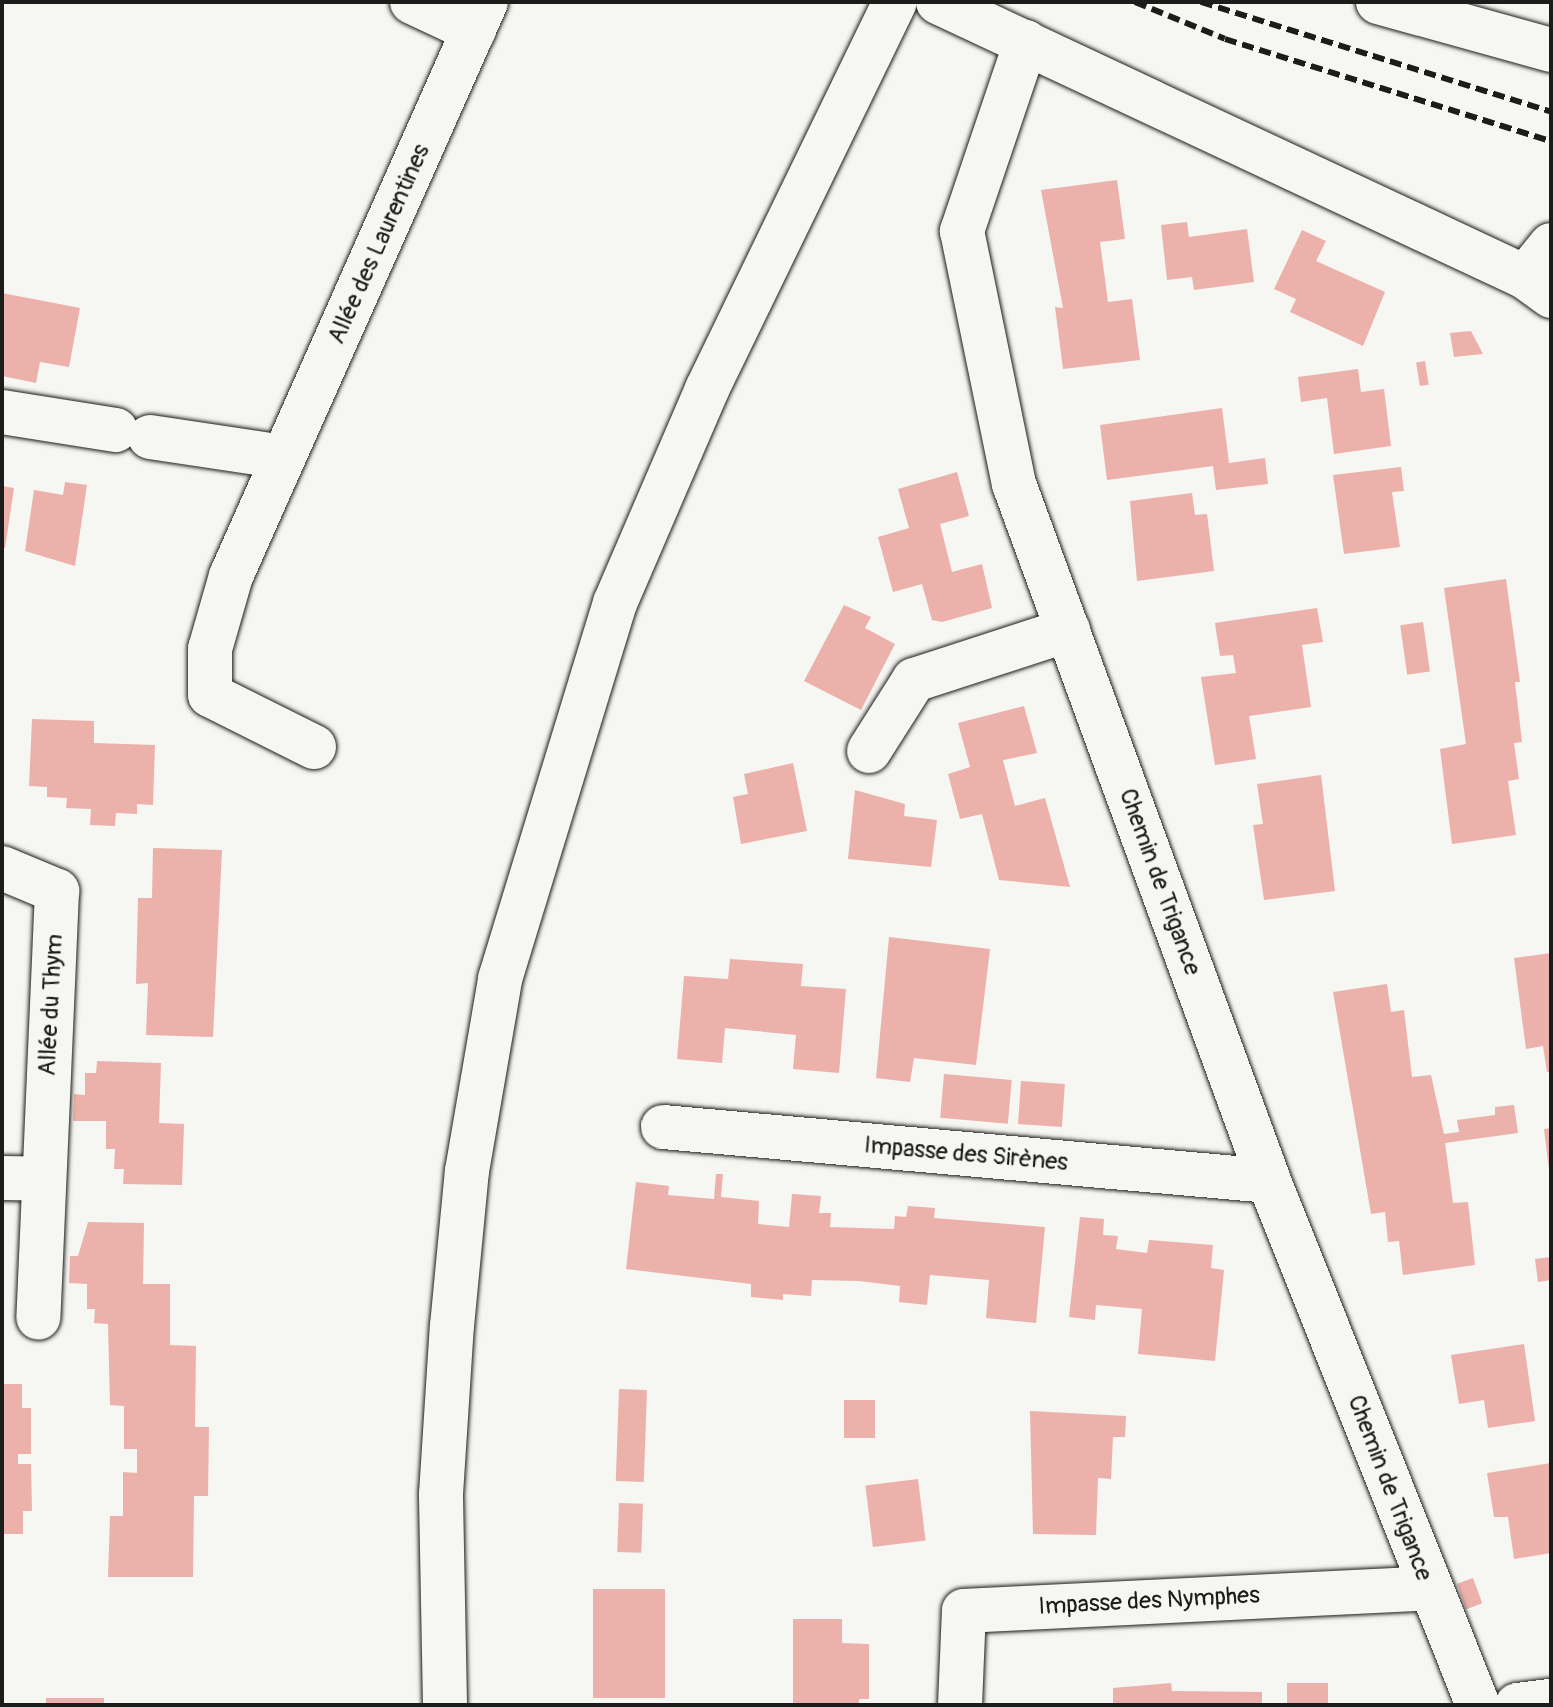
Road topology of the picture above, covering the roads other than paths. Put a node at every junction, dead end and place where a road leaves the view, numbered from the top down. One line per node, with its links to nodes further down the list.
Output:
1 (412, 2): 5 (street, Allée des Laurentines)
2 (895, 2): 21 (street)
3 (938, 2): 6 (street)
4 (1378, 2): 7 (street)
5 (480, 16): 10 (street, Allée des Laurentines)
6 (1026, 42): 8 (street); 11 (street, Chemin de Trigance)
7 (1551, 50)
8 (1542, 272)
9 (2, 412): 10 (street)
10 (284, 457): 12 (street, Allée des Laurentines)
11 (1068, 630): 13 (street); 17 (street, Chemin de Trigance)
12 (314, 747)
13 (869, 751)
14 (2, 868): 16 (street, Allée du Thym)
15 (663, 1127): 17 (street, Impasse des Sirènes)
16 (21, 1178): 18 (street, Allée du Thym)
17 (1269, 1181): 19 (street, Chemin de Trigance)
18 (38, 1318)
19 (1429, 1588): 22 (street, Impasse des Nymphes); 23 (street, Chemin de Trigance)
20 (1551, 1701): 24 (street)
21 (445, 1705)
22 (960, 1705)
23 (1478, 1705)
24 (1517, 1705)

